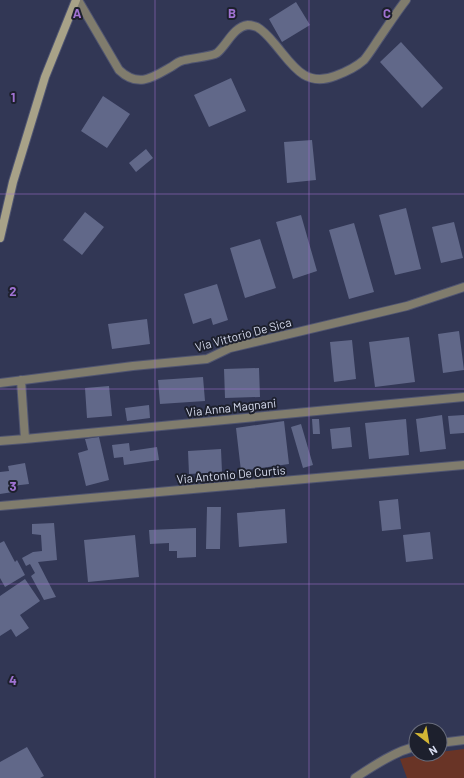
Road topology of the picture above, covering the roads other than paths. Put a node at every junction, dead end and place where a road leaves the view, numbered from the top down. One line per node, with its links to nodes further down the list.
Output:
1 (77, 0): 2 (street); 3 (main road)
2 (406, 0)
3 (0, 238)
4 (464, 287): 5 (street, Via Vittorio De Sica)
5 (21, 380): 6 (street, Via Vittorio De Sica); 8 (street)
6 (0, 383)
7 (464, 397): 8 (street, Via Anna Magnani)
8 (24, 439): 9 (street, Via Anna Magnani)
9 (0, 441)
10 (464, 465): 11 (street, Via Antonio De Curtis)
11 (0, 506)
12 (464, 740): 13 (street)
13 (448, 742)
14 (408, 749): 15 (street)
15 (355, 778)

